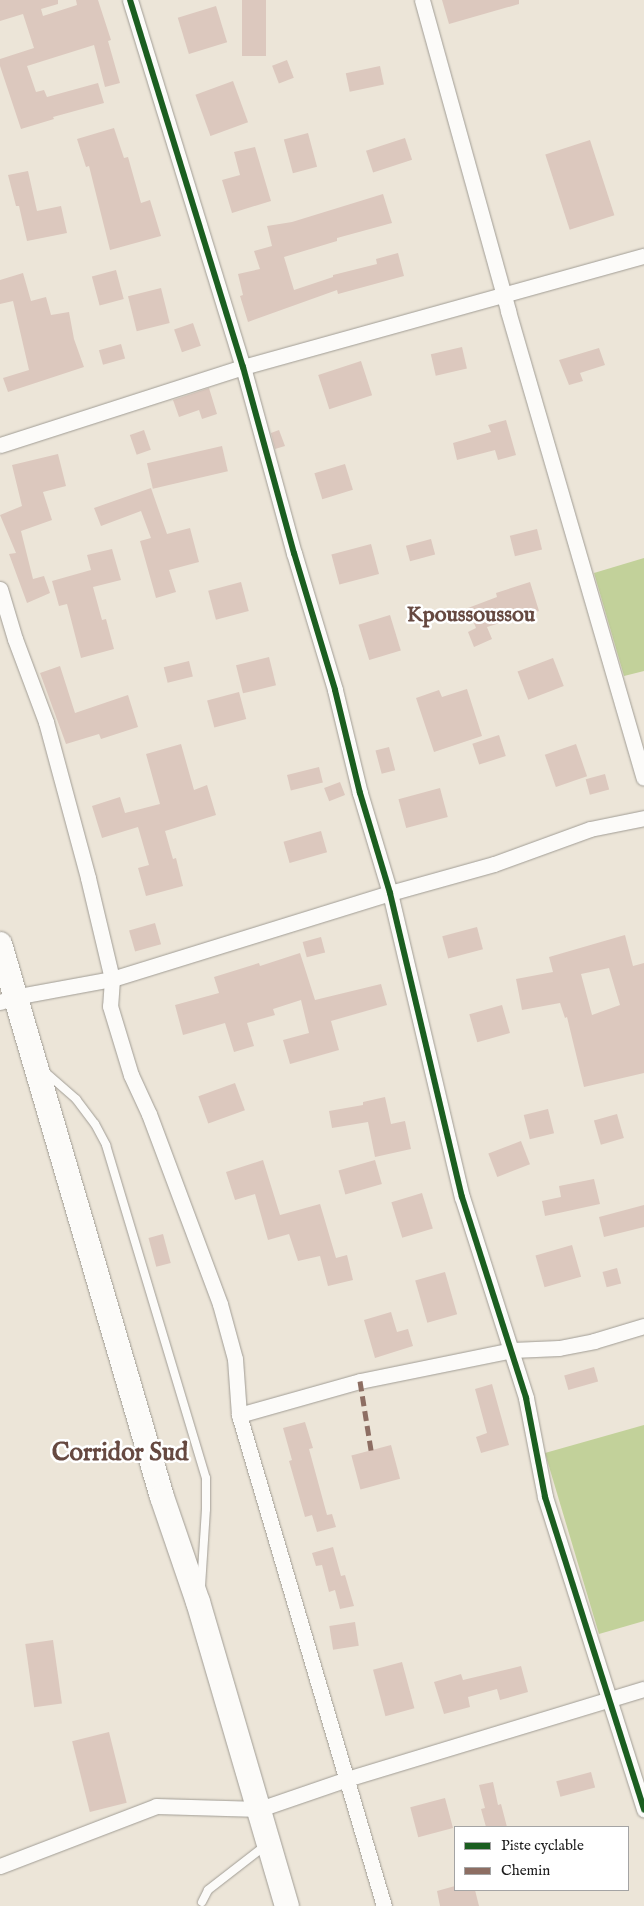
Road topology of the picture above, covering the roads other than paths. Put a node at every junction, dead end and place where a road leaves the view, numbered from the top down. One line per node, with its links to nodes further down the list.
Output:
1 (130, 0): 5 (street)
2 (422, 0): 4 (street)
3 (644, 256): 4 (street)
4 (504, 296): 5 (street); 8 (street)
5 (243, 367): 6 (street); 10 (street)
6 (0, 445)
7 (0, 589): 12 (street)
8 (644, 778)
9 (644, 818): 10 (street)
10 (390, 893): 12 (street); 16 (street)
11 (0, 944): 13 (highway)
12 (112, 979): 13 (street); 17 (street)
13 (7, 999): 14 (highway)
14 (34, 1062): 18 (highway); 18 (lane)
15 (644, 1326): 16 (street)
16 (512, 1350): 17 (street); 20 (street)
17 (239, 1415): 21 (street)
18 (199, 1608): 22 (highway)
19 (644, 1689): 20 (street)
20 (608, 1701): 21 (street); 23 (street)
21 (347, 1779): 22 (street); 28 (street)
22 (260, 1809): 24 (highway); 25 (street)
23 (644, 1810)
24 (269, 1842): 26 (lane); 27 (highway)
25 (0, 1866)
26 (202, 1902)
27 (286, 1906)
28 (384, 1906)

